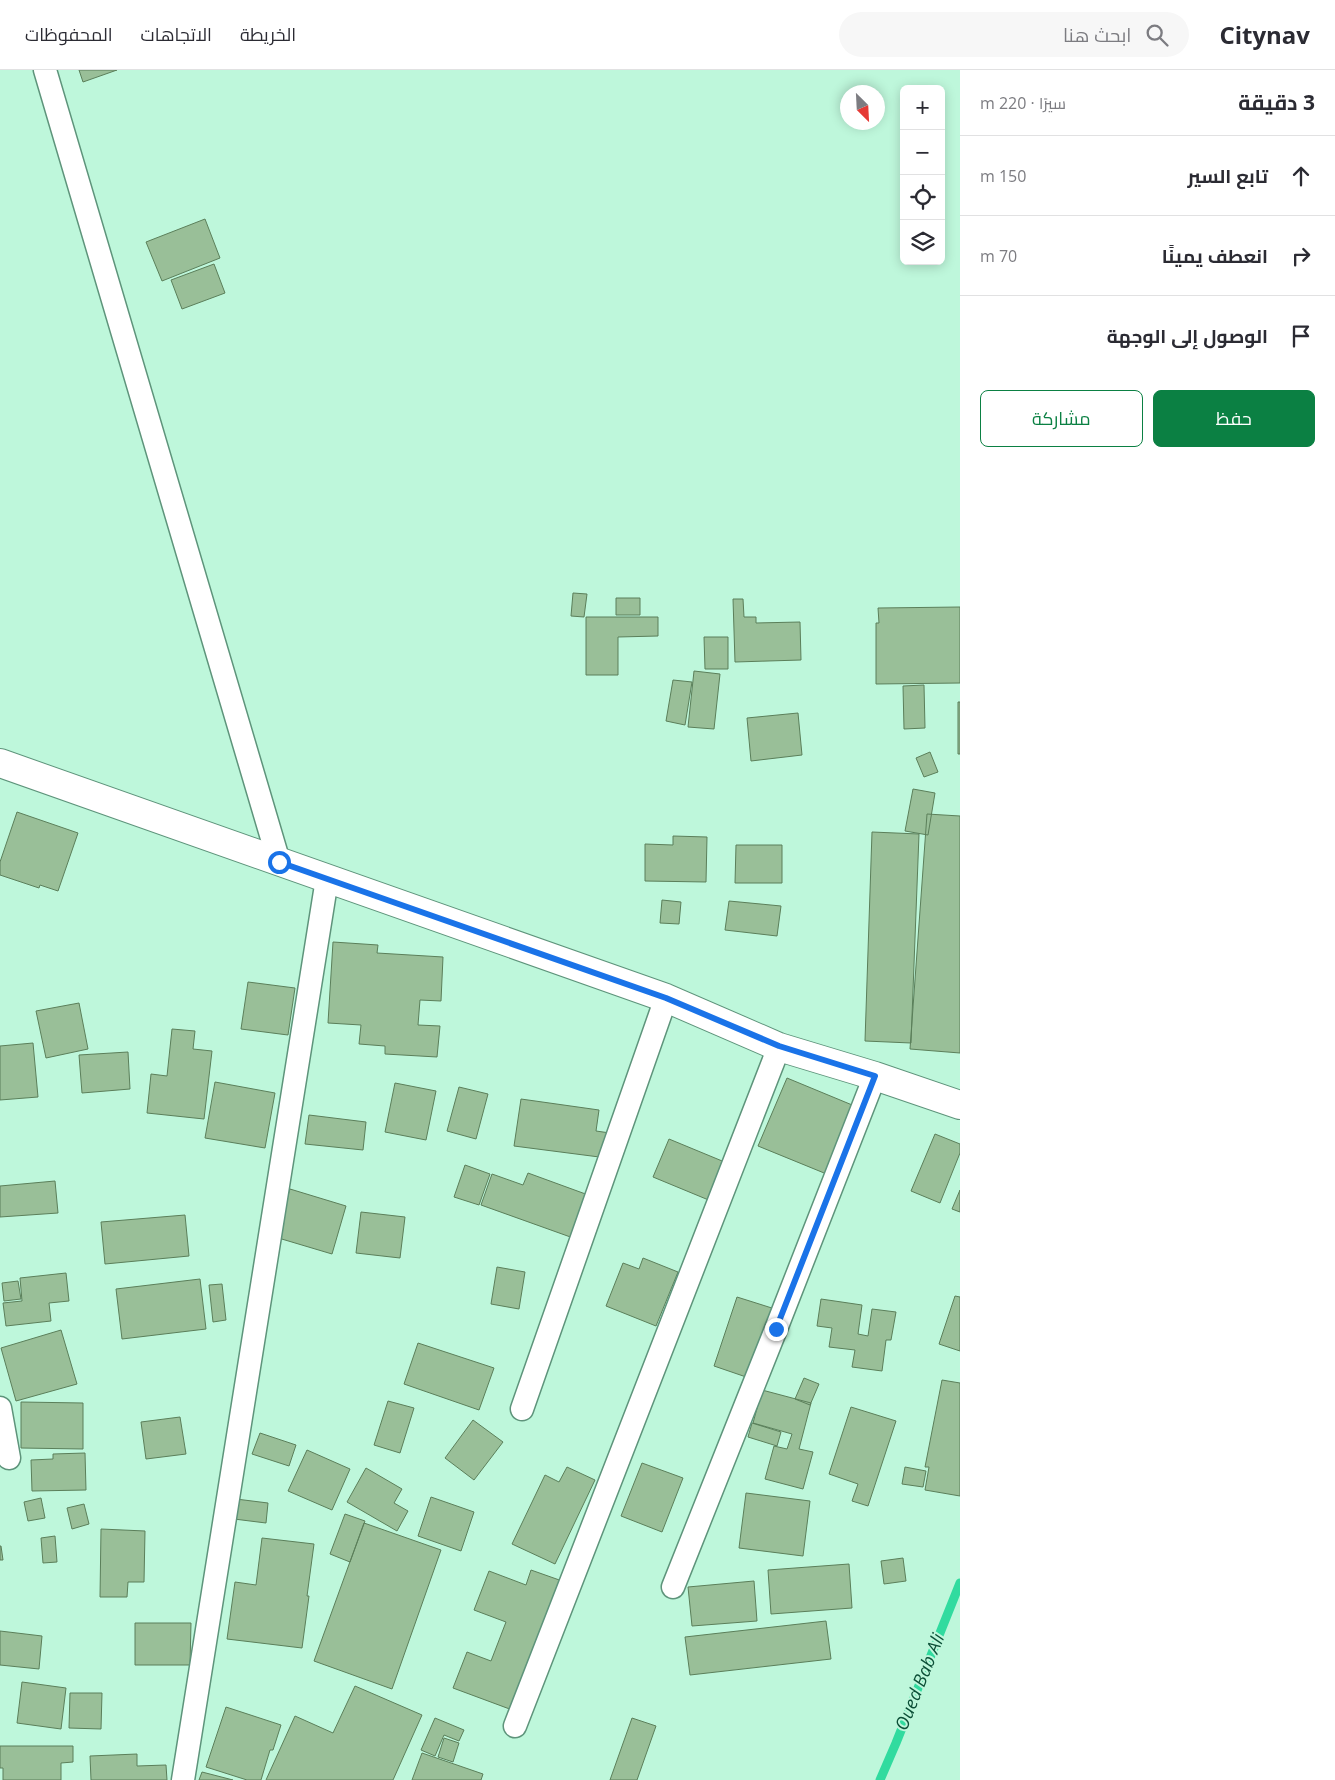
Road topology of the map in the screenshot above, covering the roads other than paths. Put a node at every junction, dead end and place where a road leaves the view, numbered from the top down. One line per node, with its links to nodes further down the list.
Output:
1 (45, 70): 3 (street)
2 (0, 763): 3 (street)
3 (279, 862): 4 (street)
4 (327, 879): 5 (street); 14 (street)
5 (666, 998): 6 (street); 10 (street)
6 (779, 1046): 7 (street); 13 (street)
7 (875, 1076): 8 (street); 12 (street)
8 (960, 1105)
9 (0, 1408): 11 (street)
10 (522, 1409)
11 (8, 1458)
12 (673, 1587)
13 (515, 1726)
14 (183, 1780)

